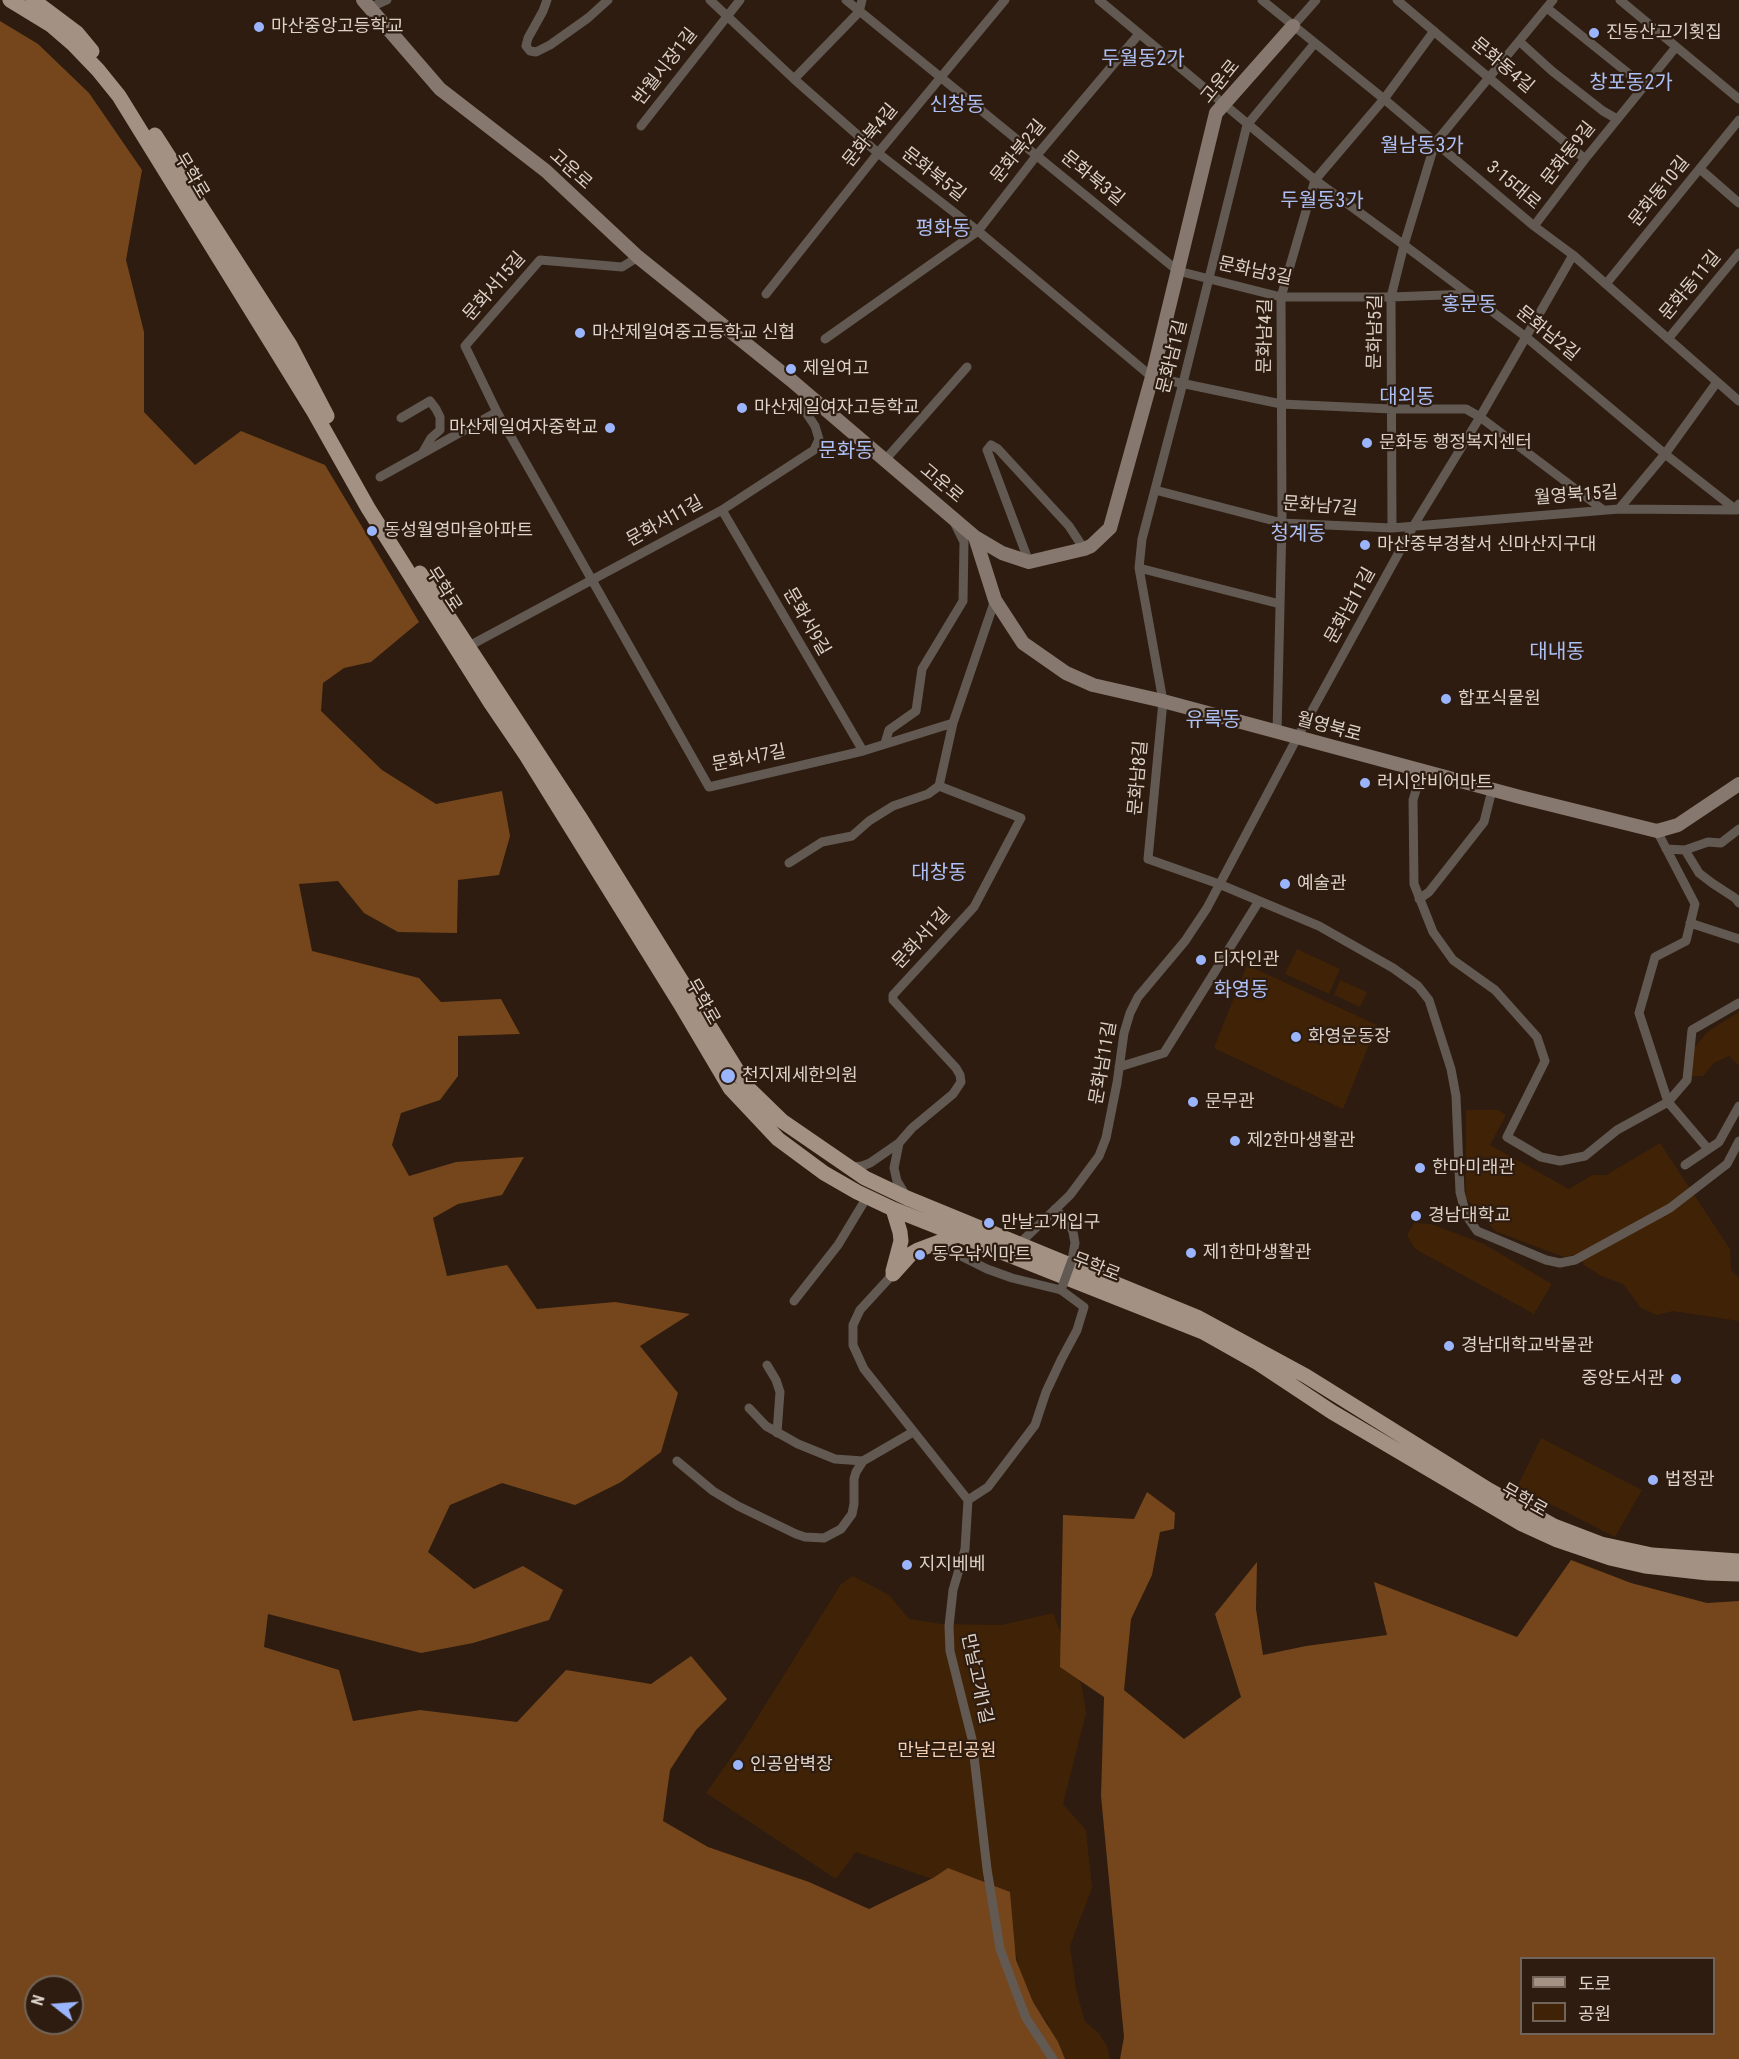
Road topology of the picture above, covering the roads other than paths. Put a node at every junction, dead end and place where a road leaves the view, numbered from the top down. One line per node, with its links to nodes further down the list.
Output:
1 (10, 0): 122 (main road, 무학로)
2 (33, 0): 91 (main road, 무학로)
3 (387, 0): 16 (street)
4 (547, 0): 5 (street)
5 (608, 0)
6 (710, 0): 19 (street, 문화북5길)
7 (740, 0): 19 (street, 반월시장1길)
8 (846, 0): 18 (street, 문화북3길)
9 (862, 0): 18 (street)
10 (1005, 0): 26 (street, 문화북4길)
11 (1099, 0): 22 (street, 문화남2길)
12 (1262, 0): 20 (street, 3·15대로)
13 (1317, 0): 20 (street)
14 (1397, 0): 21 (street, 문화동4길)
15 (1620, 0): 25 (street)
16 (366, 4): 49 (main road, 고운로)
17 (1550, 4): 23 (street); 29 (street)
18 (859, 12): 26 (street, 문화북3길); 28 (street)
19 (727, 16): 28 (street, 문화북5길); 36 (street, 반월시장1길)
20 (1293, 26): 24 (street, 3·15대로); 32 (main road, 고운로)
21 (1434, 31): 27 (street, 문화동4길); 30 (street, 문화남4길)
22 (1139, 34): 32 (street, 문화남2길); 39 (street, 문화북2길)
23 (1519, 41): 27 (street); 33 (street)
24 (1315, 43): 30 (street, 3·15대로); 35 (street, 문화남1길)
25 (1676, 47): 29 (street, 문화동9길); 31 (street)
26 (941, 76): 38 (street, 문화북4길); 39 (street, 문화북3길)
27 (1489, 77): 37 (street); 40 (street, 문화동4길)
28 (794, 79): 38 (street, 문화북5길)
29 (1644, 86): 33 (street, 문화동9길)
30 (1384, 99): 37 (street, 3·15대로); 42 (street, 문화남4길)
31 (1739, 99)
32 (1226, 107): 35 (street, 문화남2길); 50 (main road, 고운로)
33 (1617, 119): 40 (street, 문화동9길)
34 (1739, 120): 41 (street, 문화동10길)
35 (1247, 125): 42 (street, 문화남2길); 51 (street, 문화남1길)
36 (641, 126)
37 (1435, 143): 44 (street, 3·15대로); 46 (street, 문화남5길)
38 (878, 153): 45 (street, 문화북5길); 53 (street, 문화북4길)
39 (1037, 155): 45 (street, 문화북2길); 50 (street, 문화북3길)
40 (1585, 159): 44 (street, 문화동9길)
41 (1700, 169): 43 (street); 52 (street, 문화동10길)
42 (1315, 180): 46 (street, 문화남2길); 55 (street, 문화남4길)
43 (1739, 203)
44 (1534, 226): 48 (street, 3·15대로)
45 (978, 231): 58 (street, 문화북2길); 61 (street, 문화북5길)
46 (1404, 245): 54 (street, 문화남2길); 56 (street, 문화남5길)
47 (1739, 253): 59 (street, 문화동11길)
48 (1573, 255): 52 (street, 3·15대로); 57 (street, 문화남11길)
49 (638, 257): 64 (main road, 고운로); 68 (street, 문화서15길)
50 (1178, 271): 51 (street, 문화남3길); 61 (main road, 고운로)
51 (1210, 279): 55 (street, 문화남3길); 63 (street, 문화남1길)
52 (1606, 284): 59 (street, 3·15대로)
53 (766, 294)
54 (1470, 294): 56 (street, 문화남3길); 57 (street, 문화남2길)
55 (1281, 297): 56 (street, 문화남3길); 66 (street, 문화남4길)
56 (1391, 297): 67 (street, 문화남5길)
57 (1526, 337): 69 (street, 문화남11길); 72 (street, 문화남2길)
58 (825, 339)
59 (1668, 339): 62 (street, 3·15대로)
60 (968, 367): 73 (street)
61 (1152, 377): 63 (street); 85 (main road, 고운로)
62 (1717, 382): 65 (street, 3·15대로); 72 (street)
63 (1184, 383): 66 (street); 75 (street, 문화남1길)
64 (804, 391): 73 (main road, 고운로); 79 (street, 문화서11길)
65 (1737, 395)
66 (1281, 404): 67 (street); 81 (street, 문화남4길)
67 (1392, 409): 69 (street); 83 (street, 문화남5길)
68 (497, 412): 71 (street); 88 (street, 문화서15길)
69 (1480, 417): 78 (street); 82 (street, 문화남11길)
70 (401, 418): 71 (street)
71 (422, 454): 74 (street)
72 (1665, 454): 76 (street); 77 (street, 문화남2길)
73 (885, 460): 80 (main road, 고운로)
74 (380, 477)
75 (1155, 490): 81 (street, 문화남7길); 87 (street, 문화남1길)
76 (1619, 508): 77 (street, 월영북15길); 78 (street, 월영북15길)
77 (1738, 508)
78 (1602, 509): 82 (street, 월영북15길)
79 (722, 510): 88 (street, 문화서11길); 97 (street, 문화서9길)
80 (951, 516): 84 (main road, 고운로); 96 (street)
81 (1282, 523): 83 (street, 문화남7길); 90 (street, 문화남4길)
82 (1414, 525): 83 (street, 문화남7길); 95 (street, 문화남11길)
83 (1392, 528)
84 (975, 537): 86 (main road, 고운로); 89 (main road, 월영북로)
85 (1084, 549): 86 (main road, 고운로); 86 (street)
86 (1029, 562)
87 (1139, 568): 90 (street); 92 (street, 문화남1길)
88 (593, 581): 91 (street, 문화서11길); 97 (street, 문화서7길)
89 (996, 600): 92 (main road, 월영북로); 93 (street)
90 (1280, 604): 94 (street, 문화남4길)
91 (469, 646): 121 (main road, 무학로)
92 (1163, 701): 94 (main road, 월영북로); 107 (street, 문화남8길)
93 (953, 723): 96 (street, 문화서7길); 100 (street)
94 (1277, 732): 95 (main road, 월영북로)
95 (1297, 738): 98 (main road, 월영북로); 107 (street, 문화남11길)
96 (885, 743): 97 (street, 문화서7길)
97 (863, 751)
98 (1422, 771): 101 (main road, 월영북로); 108 (street)
99 (1739, 784): 103 (main road)
100 (939, 786): 106 (street); 118 (street, 문화서1길)
101 (1492, 790): 103 (main road, 월영북로); 108 (street)
102 (1739, 829): 105 (street)
103 (1657, 831): 104 (street)
104 (1666, 849): 105 (street); 111 (street)
105 (1685, 850): 110 (street)
106 (789, 863)
107 (1219, 884): 109 (street); 114 (street, 문화남11길)
108 (1419, 899): 115 (street)
109 (1259, 901): 114 (street); 117 (street)
110 (1739, 903)
111 (1690, 923): 112 (street); 115 (street)
112 (1739, 939)
113 (1739, 1003): 115 (street)
114 (1119, 1067): 125 (street, 문화남11길)
115 (1668, 1101): 119 (street)
116 (1739, 1106): 119 (street)
117 (1739, 1141)
118 (899, 1143): 121 (street, 문화서1길); 123 (street)
119 (1708, 1149): 120 (street)
120 (1685, 1164)
121 (848, 1166): 123 (main road, 무학로)
122 (867, 1197): 124 (main road, 무학로); 132 (street)
123 (908, 1198): 129 (main road, 무학로)
124 (893, 1209): 126 (main road, 무학로); 130 (main road)
125 (1055, 1209): 129 (street, 문화남11길); 131 (street, bridge)
126 (923, 1221): 127 (main road, 무학로); 128 (street)
127 (958, 1235): 128 (main road); 141 (main road, 무학로)
128 (943, 1240): 130 (main road); 131 (street)
129 (1019, 1244): 140 (main road, 무학로)
130 (892, 1274): 135 (street)
131 (1061, 1290): 139 (street)
132 (794, 1302)
133 (767, 1365): 136 (street)
134 (749, 1408): 136 (street)
135 (913, 1432): 138 (street); 139 (street)
136 (777, 1433): 138 (street)
137 (677, 1461): 138 (street)
138 (863, 1461)
139 (968, 1500): 142 (street, 만날고개1길)
140 (1739, 1561)
141 (1739, 1574)
142 (1053, 2059)

